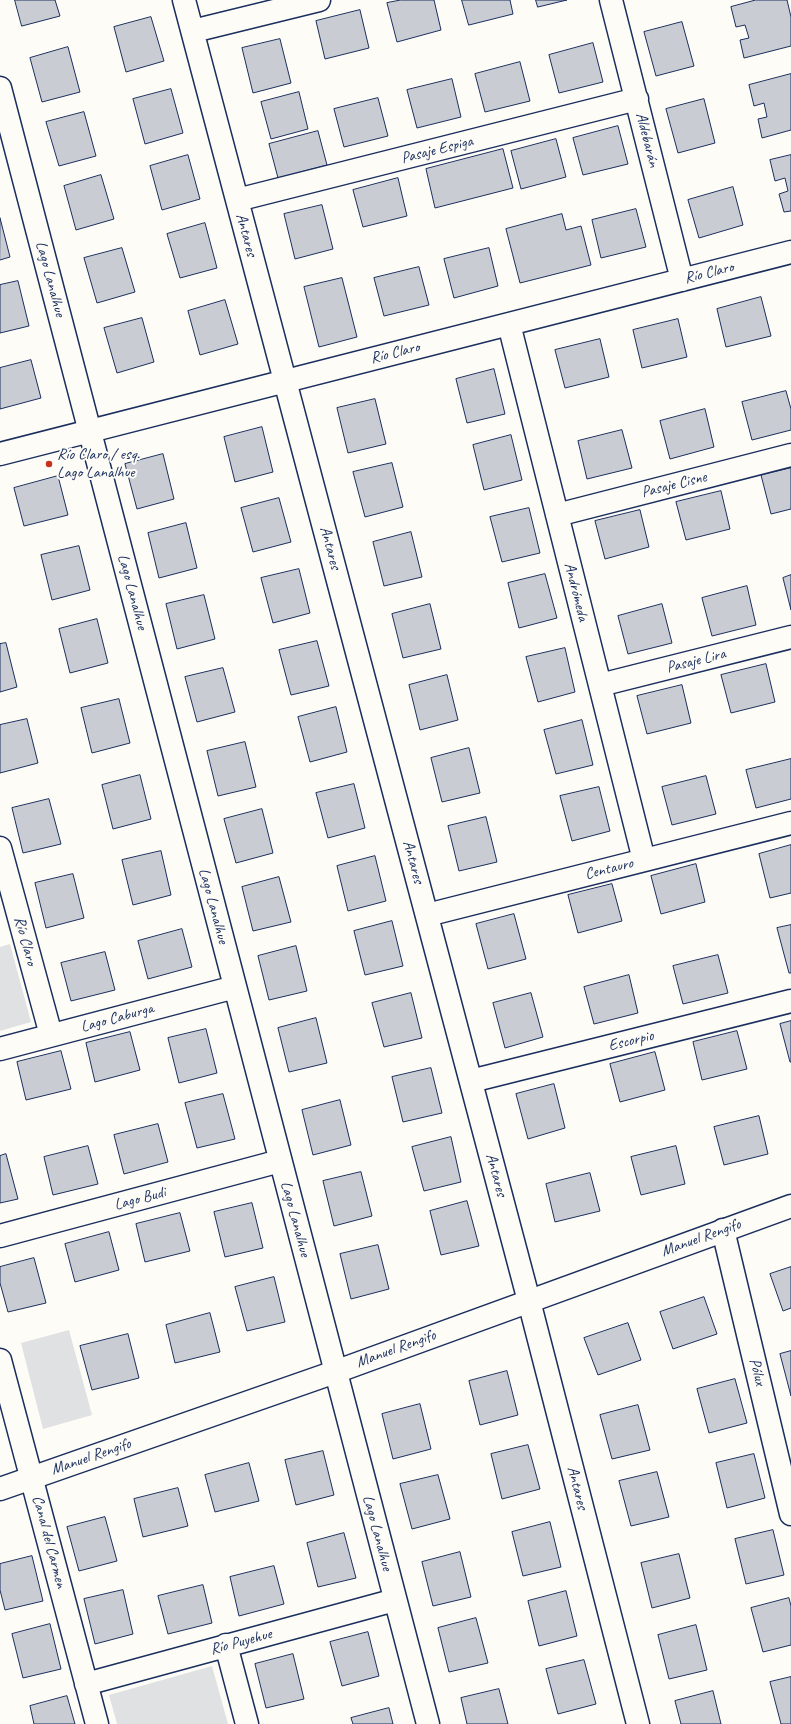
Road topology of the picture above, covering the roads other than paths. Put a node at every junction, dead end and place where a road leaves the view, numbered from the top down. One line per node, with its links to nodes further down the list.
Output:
1 (184, 0): 4 (street, Antares)
2 (319, 0): 4 (street)
3 (612, 0): 6 (street, Aldebarán)
4 (192, 31): 7 (street, Antares)
5 (0, 88): 12 (street, Lago Lanalhue)
6 (637, 99): 7 (street, Pasaje Espiga); 9 (street, Aldebarán)
7 (237, 200): 11 (street, Antares)
8 (791, 252): 9 (street, Río Claro)
9 (682, 280): 10 (street, Río Claro)
10 (509, 324): 11 (street, Río Claro); 15 (street, Andrómeda)
11 (286, 381): 12 (street, Río Claro); 21 (street, Antares)
12 (90, 430): 13 (street, Río Claro); 22 (street, Lago Lanalhue)
13 (0, 454)
14 (791, 455): 15 (street, Pasaje Cisne)
15 (557, 515): 17 (street, Andrómeda)
16 (791, 637): 17 (street, Pasaje Lira)
17 (600, 685): 20 (street, Andrómeda)
18 (791, 823): 20 (street, Centauro)
19 (0, 848): 24 (street, Río Claro)
20 (644, 860): 21 (street, Centauro)
21 (427, 915): 26 (street, Antares)
22 (235, 987): 24 (street, Lago Caburga); 27 (street, Lago Lanalhue)
23 (791, 1001): 26 (street, Escorpio)
24 (51, 1035): 25 (street, Lago Caburga)
25 (0, 1049)
26 (471, 1081): 31 (street, Antares)
27 (280, 1161): 30 (street, Lago Budi); 33 (street, Lago Lanalhue)
28 (791, 1206): 29 (street, Manuel Rengifo)
29 (723, 1230): 31 (street, Manuel Rengifo); 36 (street, Pólux)
30 (0, 1236)
31 (529, 1301): 33 (street, Manuel Rengifo); 43 (street, Antares)
32 (0, 1360): 34 (street, Canal del Carmen)
33 (335, 1372): 34 (street, Manuel Rengifo); 37 (street, Lago Lanalhue)
34 (32, 1478): 35 (street, Manuel Rengifo); 39 (street, Canal del Carmen)
35 (0, 1489)
36 (791, 1514)
37 (395, 1600): 38 (street, Río Puyehue); 42 (street, Lago Lanalhue)
38 (226, 1645): 39 (street, Río Puyehue); 41 (street)
39 (86, 1684): 40 (street, Canal del Carmen)
40 (97, 1724)
41 (247, 1724)
42 (428, 1724)
43 (638, 1724)

